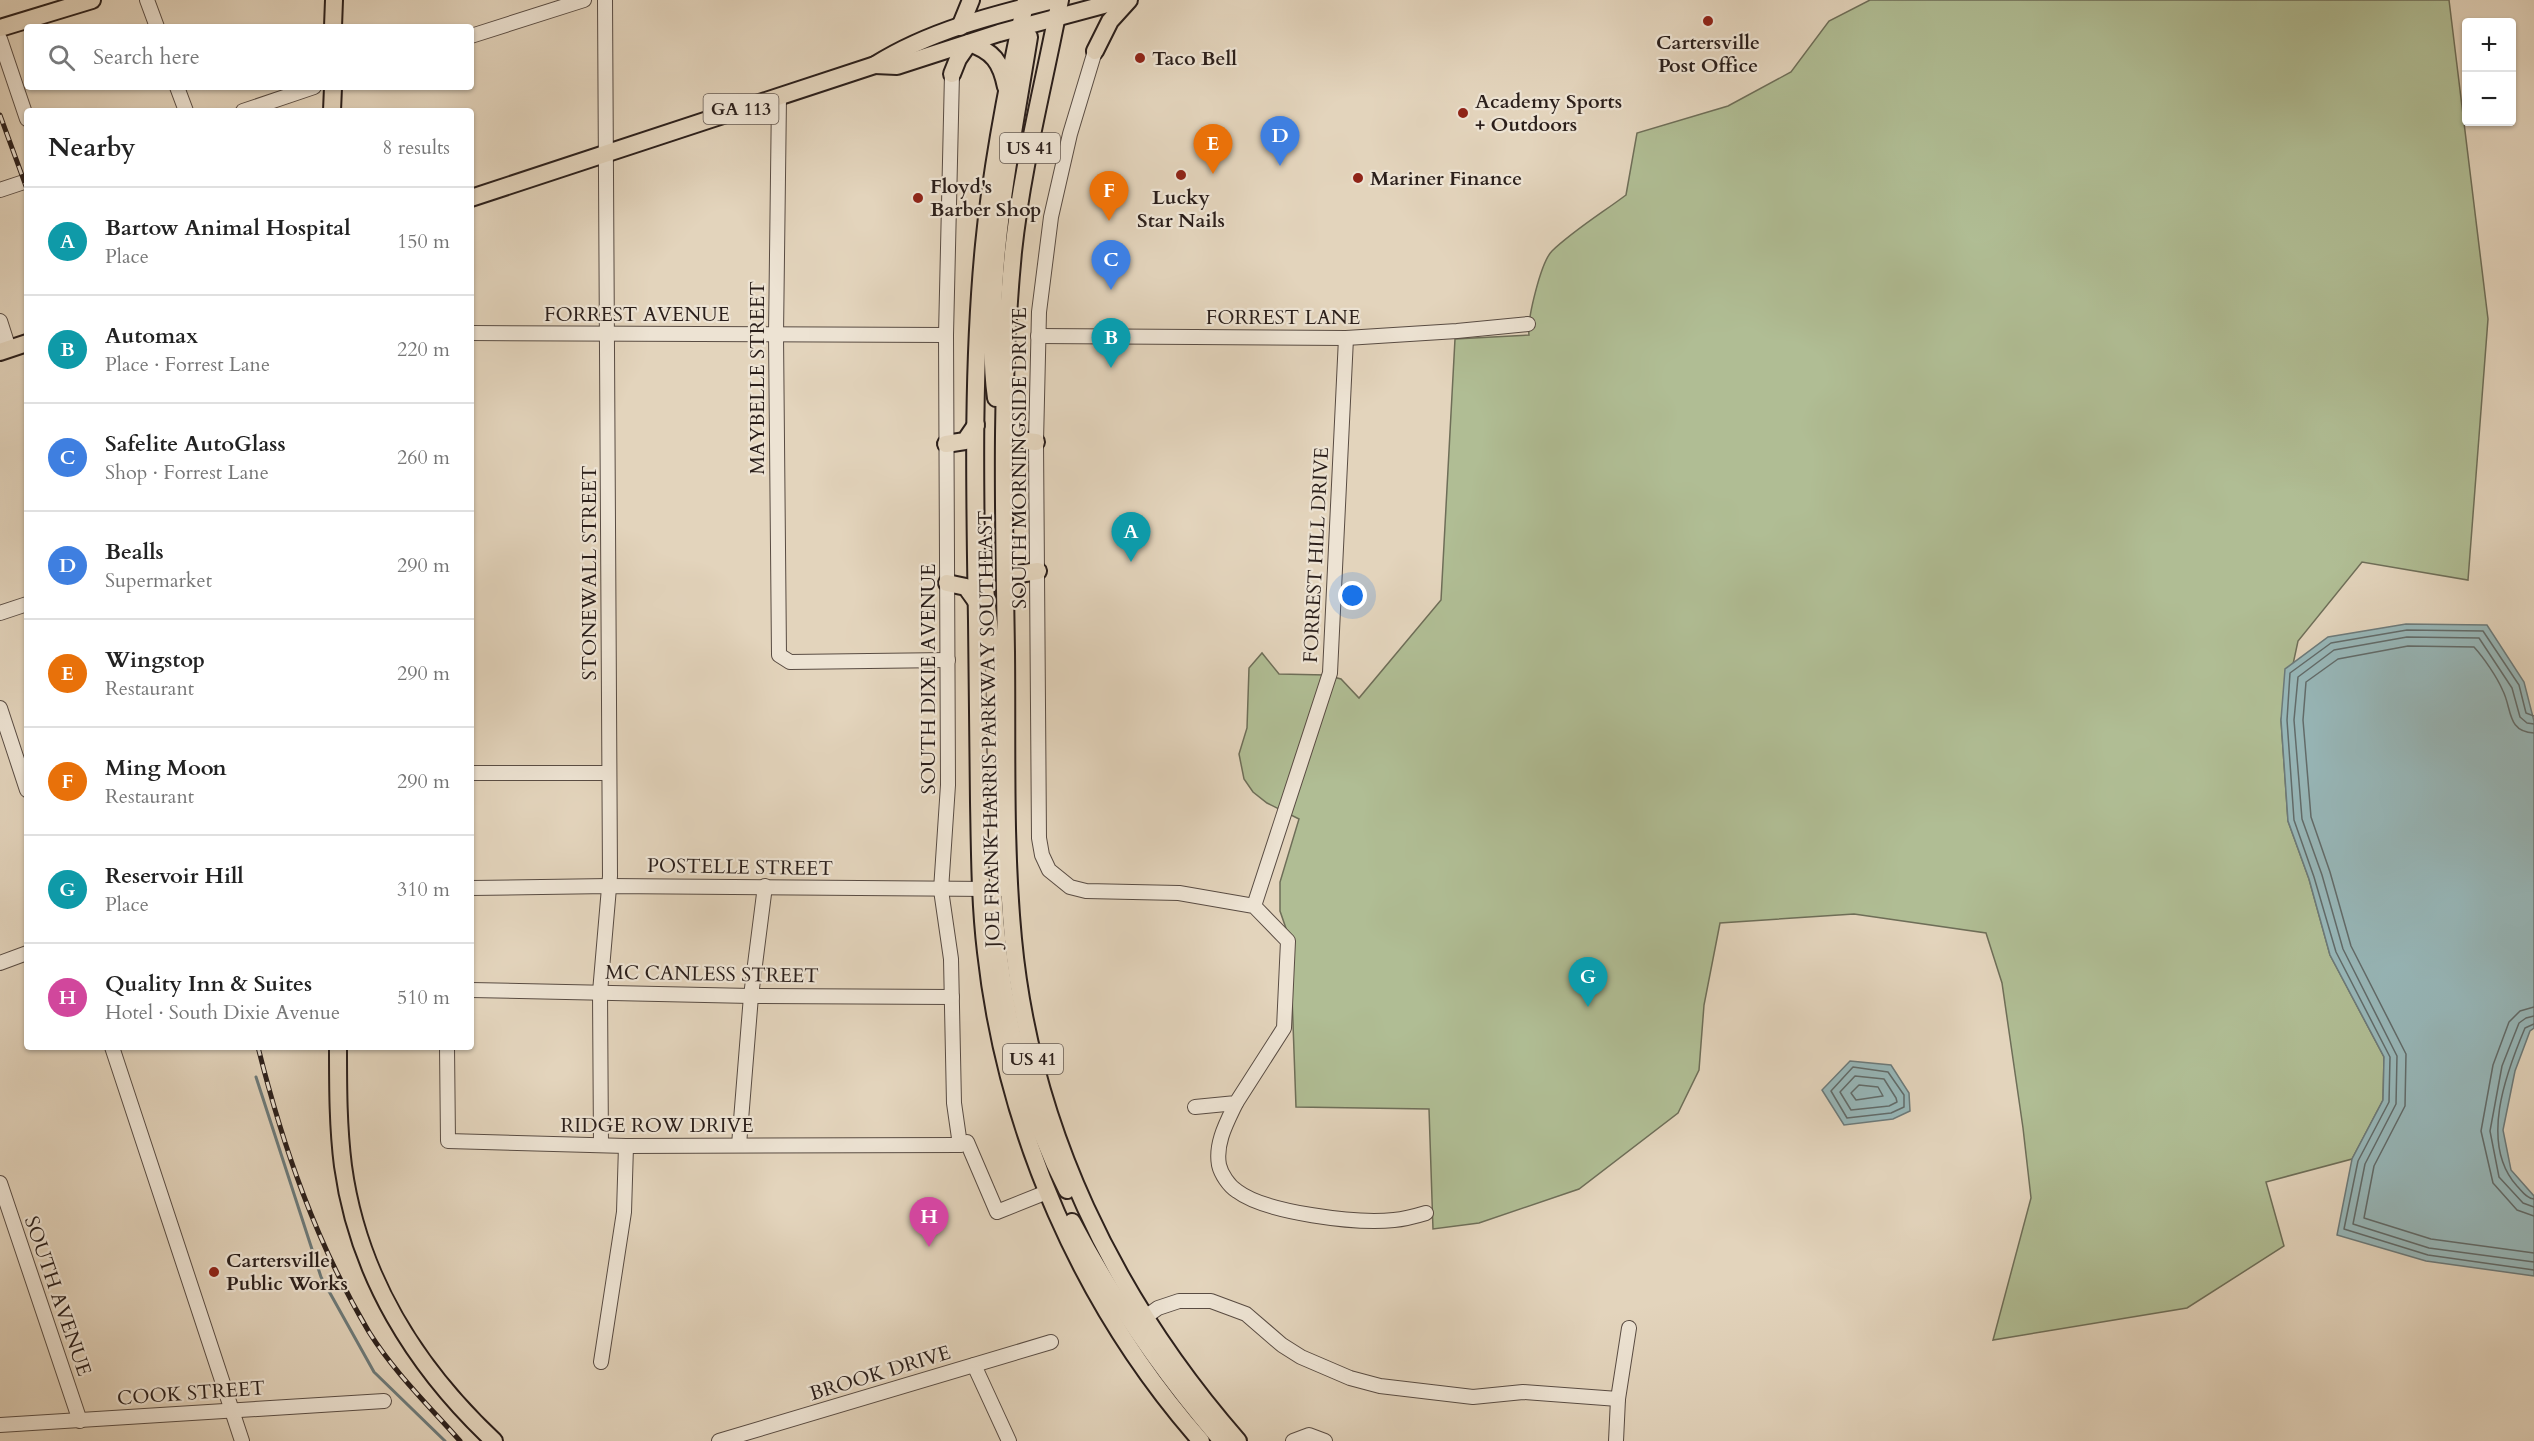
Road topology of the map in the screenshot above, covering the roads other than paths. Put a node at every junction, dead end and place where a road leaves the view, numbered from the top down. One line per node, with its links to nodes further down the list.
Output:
1 (84, 0): 18 (street)
2 (92, 0): 18 (main road)
3 (147, 0): 15 (street)
4 (334, 0): 16 (main road)
5 (584, 0): 20 (street)
6 (605, 0): 36 (street, STONEWALL STREET)
7 (970, 0): 19 (main road)
8 (976, 0): 13 (main road)
9 (1060, 0): 14 (main road, JOE FRANK HARRIS PARKWAY SOUTHEAST / US 41)
10 (1122, 0): 14 (main road, GA 113)
11 (1130, 0): 23 (main road)
12 (1038, 2): 13 (main road, GA 113); 17 (main road, JOE FRANK HARRIS PARKWAY SOUTHEAST / US 41)
13 (999, 14): 19 (main road, GA 113)
14 (1065, 17): 17 (main road, GA 113); 23 (main road); 50 (main road, JOE FRANK HARRIS PARKWAY SOUTHEAST / US 41)
15 (156, 24)
16 (333, 24)
17 (1030, 25): 22 (main road, GA 113); 30 (main road, JOE FRANK HARRIS PARKWAY SOUTHEAST / US 41); 52 (main road)
18 (5, 26)
19 (960, 27): 25 (main road, GA 113)
20 (474, 35)
21 (0, 39): 35 (street)
22 (969, 44): 24 (main road, GA 113); 26 (main road); 30 (main road)
23 (1095, 51): 46 (street, SOUTH MORNINGSIDE DRIVE)
24 (929, 56): 25 (main road, GA 113); 26 (main road)
25 (875, 65): 31 (main road, GA 113)
26 (952, 74): 45 (street, SOUTH DIXIE AVENUE)
27 (178, 90): 32 (street)
28 (306, 90): 33 (street)
29 (333, 90): 34 (main road)
30 (1007, 91): 51 (main road, JOE FRANK HARRIS PARKWAY SOUTHEAST / US 41)
31 (779, 97): 36 (main road, GA 113); 44 (street, MAYBELLE STREET)
32 (185, 108)
33 (252, 108)
34 (332, 108)
35 (24, 110)
36 (606, 153): 39 (main road, GA 113); 42 (street, STONEWALL STREET)
37 (24, 182): 38 (street)
38 (0, 190)
39 (474, 197)
40 (0, 321): 49 (street)
41 (1528, 324): 47 (street, FORREST LANE)
42 (607, 332): 43 (street, FORREST AVENUE); 44 (street, FORREST AVENUE); 66 (street, STONEWALL STREET)
43 (474, 333)
44 (776, 335): 45 (street, FORREST AVENUE); 62 (street, MAYBELLE STREET)
45 (946, 335): 54 (street, SOUTH DIXIE AVENUE)
46 (1038, 336): 47 (street, FORREST LANE); 53 (street, SOUTH MORNINGSIDE DRIVE)
47 (1346, 338): 73 (street, FORREST HILL DRIVE)
48 (24, 344): 49 (main road)
49 (5, 351)
50 (1005, 419): 52 (main road, JOE FRANK HARRIS PARKWAY SOUTHEAST / US 41); 53 (main road)
51 (976, 425): 54 (main road); 55 (main road, JOE FRANK HARRIS PARKWAY SOUTHEAST / US 41)
52 (1004, 442): 61 (main road, JOE FRANK HARRIS PARKWAY SOUTHEAST / US 41)
53 (1036, 442): 56 (street, SOUTH MORNINGSIDE DRIVE)
54 (946, 444): 57 (street, SOUTH DIXIE AVENUE)
55 (976, 550): 58 (main road, JOE FRANK HARRIS PARKWAY SOUTHEAST / US 41); 71 (main road)
56 (1038, 571): 61 (main road); 73 (street, SOUTH MORNINGSIDE DRIVE)
57 (947, 583): 58 (main road); 62 (street, SOUTH DIXIE AVENUE)
58 (976, 601): 71 (main road, JOE FRANK HARRIS PARKWAY SOUTHEAST / US 41)
59 (24, 605): 60 (street)
60 (0, 613)
61 (1006, 613): 71 (main road, JOE FRANK HARRIS PARKWAY SOUTHEAST / US 41)
62 (948, 660): 72 (street, SOUTH DIXIE AVENUE)
63 (0, 708): 64 (street)
64 (6, 747): 67 (street)
65 (474, 773): 66 (street)
66 (609, 773): 68 (street, STONEWALL STREET)
67 (24, 784)
68 (609, 886): 69 (street, POSTELLE STREET); 70 (street, POSTELLE STREET); 77 (street, STONEWALL STREET)
69 (765, 886): 72 (street, POSTELLE STREET); 78 (street)
70 (474, 888)
71 (995, 889): 72 (street, POSTELLE STREET); 89 (main road, JOE FRANK HARRIS PARKWAY SOUTHEAST / US 41); 93 (main road, JOE FRANK HARRIS PARKWAY SOUTHEAST / US 41)
72 (941, 890): 79 (street, SOUTH DIXIE AVENUE)
73 (1254, 906): 83 (street)
74 (24, 955): 75 (street)
75 (0, 963)
76 (474, 990): 77 (street, MC CANLESS STREET)
77 (600, 992): 78 (street, MC CANLESS STREET); 85 (street, STONEWALL STREET)
78 (750, 996): 79 (street, MC CANLESS STREET); 86 (street)
79 (952, 997): 87 (street, SOUTH DIXIE AVENUE)
80 (113, 1050): 100 (street)
81 (338, 1050): 104 (main road)
82 (447, 1050): 85 (street, RIDGE ROW DRIVE)
83 (1236, 1103): 84 (street); 92 (street)
84 (1195, 1107)
85 (601, 1145): 88 (street, RIDGE ROW DRIVE)
86 (739, 1145): 87 (street, RIDGE ROW DRIVE); 88 (street, RIDGE ROW DRIVE)
87 (960, 1145): 91 (street)
88 (626, 1146): 96 (street)
89 (1040, 1174): 91 (main road, JOE FRANK HARRIS PARKWAY SOUTHEAST / US 41); 108 (main road)
90 (0, 1184): 101 (street, SOUTH AVENUE)
91 (1047, 1192): 107 (main road, JOE FRANK HARRIS PARKWAY SOUTHEAST / US 41)
92 (1426, 1213)
93 (1144, 1318): 98 (street); 109 (main road, JOE FRANK HARRIS PARKWAY SOUTHEAST / US 41)
94 (1629, 1328): 98 (street)
95 (1051, 1342): 97 (street, BROOK DRIVE)
96 (600, 1362)
97 (974, 1365): 105 (street, BROOK DRIVE); 106 (street)
98 (1618, 1399): 112 (street)
99 (384, 1401): 100 (street, COOK STREET)
100 (232, 1409): 101 (street, COOK STREET); 103 (street)
101 (80, 1421): 102 (street, COOK STREET)
102 (0, 1425)
103 (243, 1441)
104 (494, 1441)
105 (719, 1441)
106 (1009, 1441)
107 (1201, 1441)
108 (1222, 1441)
109 (1238, 1441)
110 (1293, 1441): 111 (street)
111 (1325, 1441)
112 (1616, 1441)

